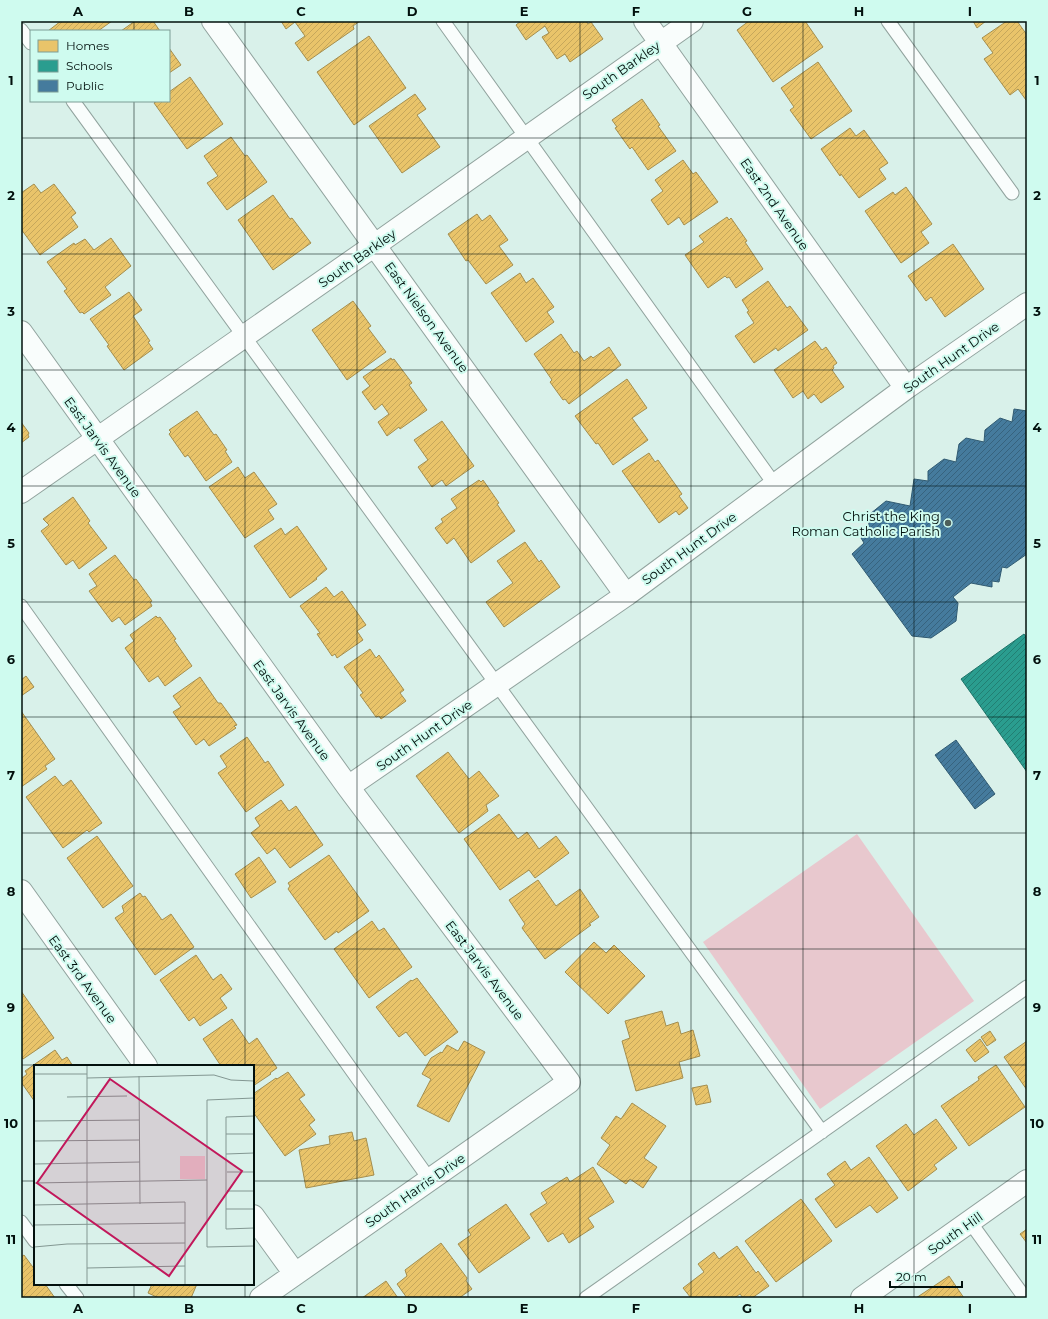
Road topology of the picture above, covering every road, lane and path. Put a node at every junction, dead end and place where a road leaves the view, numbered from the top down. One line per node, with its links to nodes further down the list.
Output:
1 (213, 21): 12 (street, East Nielson Avenue)
2 (442, 21): 10 (lane)
3 (645, 21): 8 (street, East 2nd Avenue)
4 (692, 21): 8 (street, South Barkley)
5 (888, 21): 11 (lane)
6 (21, 30): 7 (lane)
7 (30, 42)
8 (660, 43): 10 (street, South Barkley); 16 (street, East 2nd Avenue)
9 (74, 102): 15 (lane)
10 (526, 138): 12 (street, South Barkley); 18 (lane)
11 (1012, 193)
12 (375, 245): 15 (street, South Barkley); 20 (street, East Nielson Avenue)
13 (1027, 304): 16 (street, South Hunt Drive)
14 (21, 332): 17 (street, East Jarvis Avenue)
15 (245, 336): 17 (street, South Barkley); 22 (lane)
16 (906, 388): 18 (street, South Hunt Drive)
17 (98, 439): 19 (street, South Barkley); 23 (street, East Jarvis Avenue)
18 (775, 485): 20 (street, South Hunt Drive)
19 (21, 492)
20 (626, 595): 22 (street, South Hunt Drive)
21 (21, 606): 29 (lane)
22 (496, 684): 23 (street, South Hunt Drive); 28 (lane)
23 (348, 788): 27 (street, East Jarvis Avenue)
24 (21, 891): 26 (street, East 3rd Avenue)
25 (1027, 988): 28 (lane)
26 (145, 1065)
27 (569, 1082): 29 (street, South Harris Drive)
28 (822, 1132): 39 (lane)
29 (430, 1180): 35 (street, South Harris Drive)
30 (1027, 1181): 33 (street, South Hill)
31 (254, 1217): 35 (street)
32 (21, 1222): 34 (lane)
33 (970, 1222): 40 (street, South Hill); 41 (lane)
34 (34, 1240)
35 (294, 1274): 38 (street, South Harris Drive)
36 (67, 1285): 37 (lane)
37 (77, 1298)
38 (261, 1298)
39 (586, 1298)
40 (862, 1298)
41 (1025, 1298)

